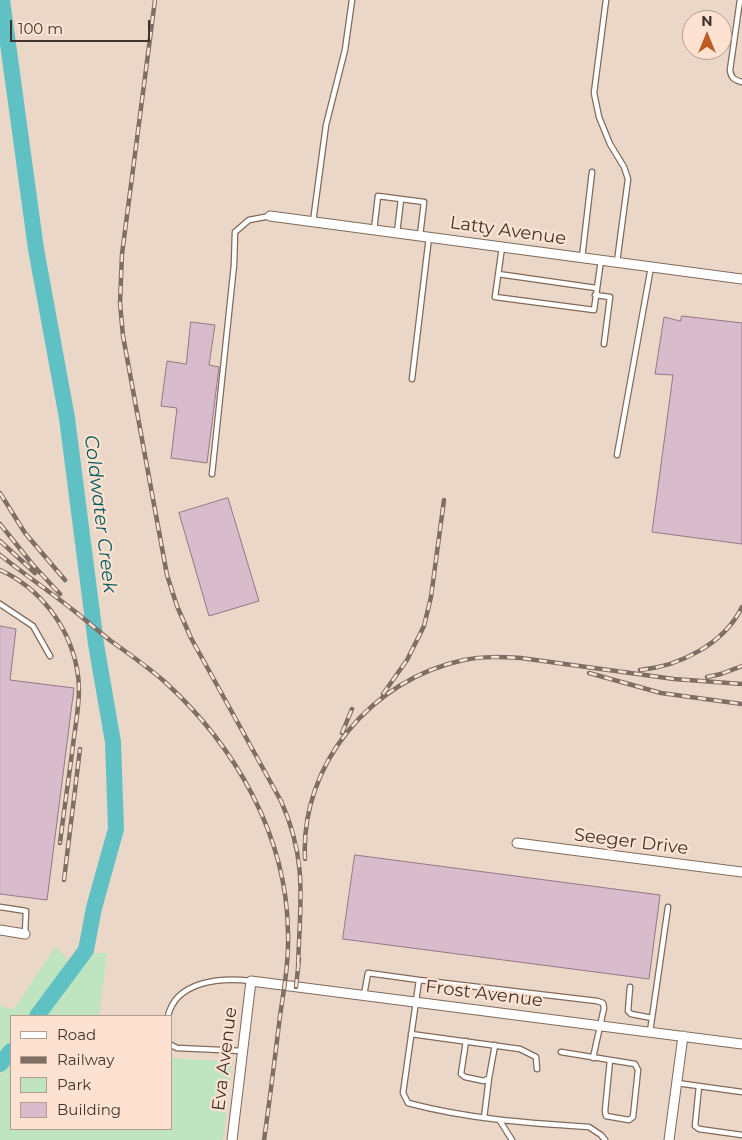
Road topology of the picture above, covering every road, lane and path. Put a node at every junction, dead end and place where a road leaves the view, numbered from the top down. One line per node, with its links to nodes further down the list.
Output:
1 (352, 0): 8 (lane)
2 (606, 0): 15 (lane)
3 (740, 0): 4 (lane)
4 (742, 82)
5 (592, 172): 13 (lane)
6 (401, 199): 9 (lane); 10 (lane); 11 (lane)
7 (270, 216): 8 (street, Latty Avenue); 24 (lane)
8 (313, 222): 9 (street, Latty Avenue)
9 (374, 230): 10 (street, Latty Avenue)
10 (397, 233): 11 (street, Latty Avenue)
11 (424, 237): 12 (street, Latty Avenue); 22 (lane)
12 (502, 247): 13 (street, Latty Avenue); 17 (lane)
13 (582, 258): 14 (street, Latty Avenue)
14 (601, 260): 15 (street, Latty Avenue); 19 (lane)
15 (617, 262): 16 (street, Latty Avenue)
16 (651, 267): 18 (street, Latty Avenue); 23 (lane)
17 (498, 274): 19 (lane); 20 (lane)
18 (742, 279)
19 (596, 288): 20 (lane)
20 (595, 295): 21 (lane)
21 (604, 344)
22 (412, 379)
23 (617, 455)
24 (212, 474)
25 (0, 604): 26 (lane)
26 (50, 656)
27 (517, 843): 28 (street, Seeger Drive)
28 (742, 872)
29 (0, 907): 32 (lane)
30 (668, 907): 39 (lane)
31 (0, 930): 32 (street)
32 (25, 934)
33 (419, 980): 36 (lane); 37 (lane); 40 (lane)
34 (251, 981): 36 (street, Frost Avenue); 38 (lane, Frost Avenue); 48 (street, Eva Avenue)
35 (630, 986): 39 (lane)
36 (364, 995): 37 (street, Frost Avenue)
37 (416, 1002): 40 (street, Frost Avenue); 42 (lane)
38 (168, 1015)
39 (652, 1018): 41 (lane)
40 (600, 1025): 41 (street, Frost Avenue); 50 (lane)
41 (650, 1032): 43 (street, Frost Avenue)
42 (411, 1034): 44 (lane); 57 (lane)
43 (683, 1036): 45 (street, Frost Avenue); 54 (street)
44 (466, 1041): 46 (lane); 53 (lane)
45 (742, 1044)
46 (495, 1045): 52 (lane); 53 (lane)
47 (172, 1046): 48 (lane)
48 (243, 1051): 60 (street, Eva Avenue)
49 (560, 1052): 50 (lane)
50 (594, 1058): 51 (lane)
51 (610, 1060): 51 (lane)
52 (537, 1069)
53 (489, 1078): 57 (lane)
54 (677, 1084): 55 (lane); 63 (street)
55 (699, 1086): 56 (lane); 59 (lane)
56 (742, 1092)
57 (484, 1118): 58 (lane)
58 (500, 1121): 61 (lane); 62 (lane)
59 (742, 1135)
60 (232, 1140)
61 (512, 1140)
62 (605, 1140)
63 (669, 1140)

